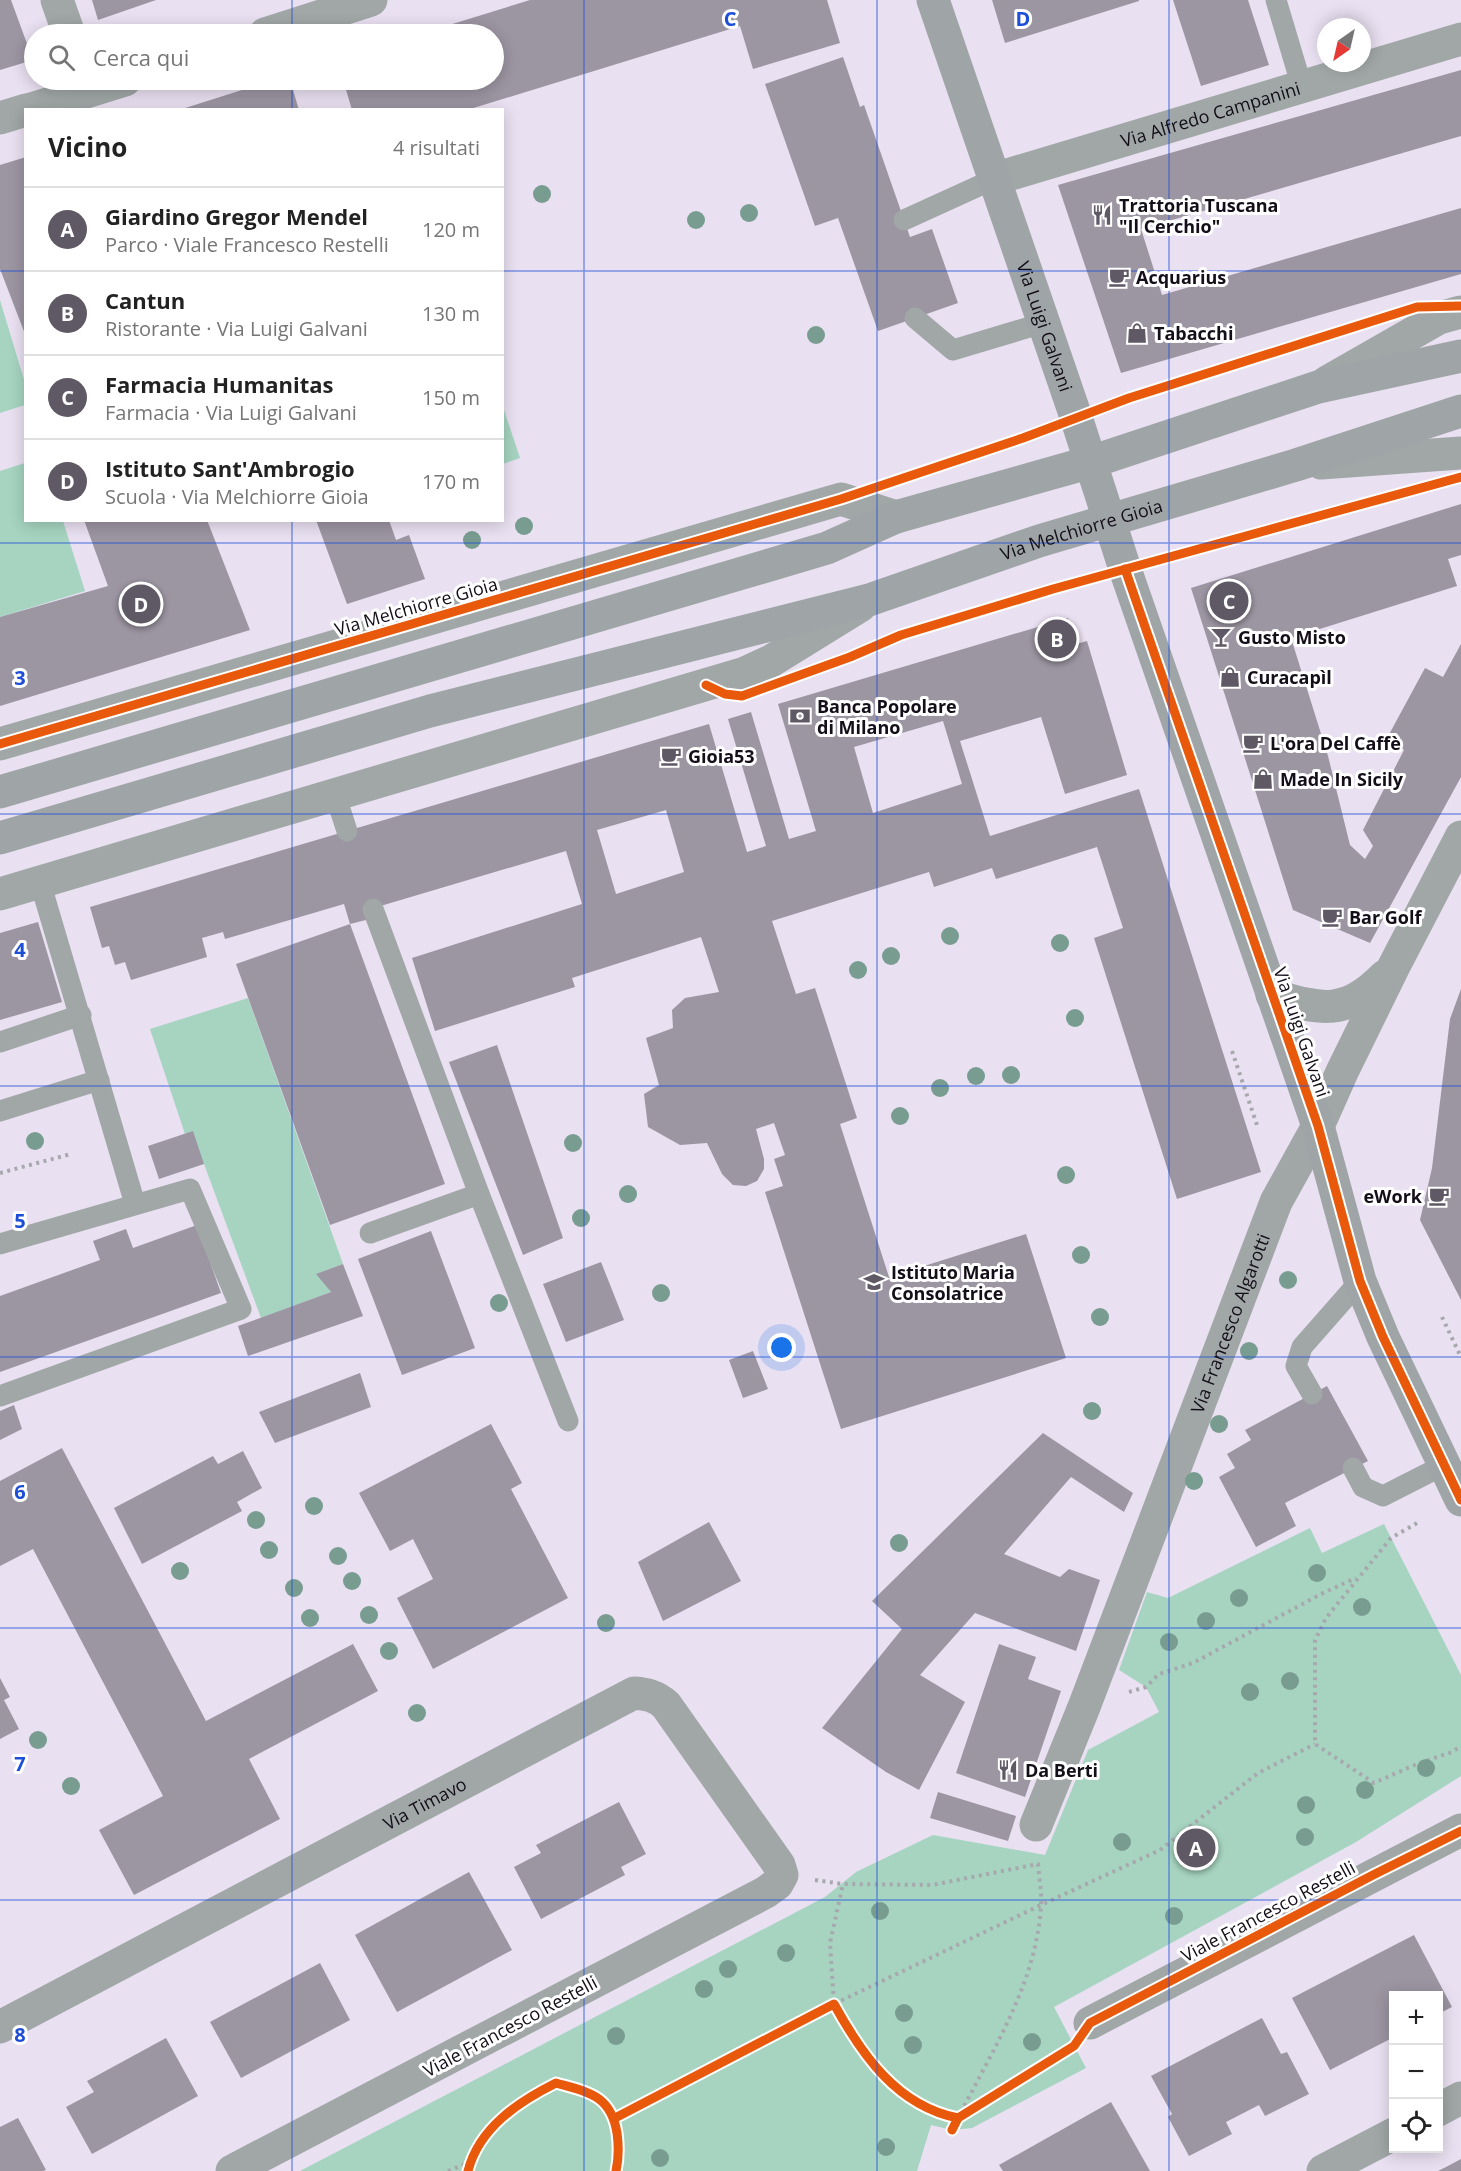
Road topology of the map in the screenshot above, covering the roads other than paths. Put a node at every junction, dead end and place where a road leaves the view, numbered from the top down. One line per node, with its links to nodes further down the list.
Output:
1 (57, 0): 5 (street)
2 (371, 0): 6 (street)
3 (933, 0): 13 (main road, Via Luigi Galvani)
4 (1276, 0): 8 (lane)
5 (65, 24)
6 (295, 24)
7 (1461, 39): 8 (street, Via Alfredo Campanini)
8 (1302, 87): 13 (street, Via Alfredo Campanini)
9 (76, 90): 10 (street)
10 (32, 108)
11 (24, 111): 12 (street)
12 (0, 118)
13 (994, 179): 14 (lane); 17 (main road, Via Luigi Galvani)
14 (904, 220)
15 (1461, 312): 19 (street)
16 (915, 318): 17 (lane)
17 (1043, 323): 22 (main road, Via Luigi Galvani)
18 (1461, 356): 19 (main road)
19 (1318, 387): 22 (main road)
20 (1461, 411): 23 (main road, Via Melchiorre Gioia)
21 (1461, 453): 23 (street, Via Melchiorre Gioia)
22 (1090, 462): 24 (main road); 25 (main road, Via Luigi Galvani)
23 (1296, 465): 25 (main road, Via Melchiorre Gioia)
24 (896, 517): 27 (street, Via Melchiorre Gioia); 28 (main road)
25 (1109, 519): 26 (main road, Via Melchiorre Gioia); 37 (main road, Via Luigi Galvani)
26 (869, 600): 29 (street, Via Melchiorre Gioia); 32 (main road, Via Melchiorre Gioia)
27 (0, 744)
28 (0, 792)
29 (335, 794): 30 (lane); 33 (street, Via Melchiorre Gioia)
30 (347, 831)
31 (1461, 837): 36 (street, Via Francesco Algarotti)
32 (0, 838)
33 (40, 882): 34 (street, Via Melchiorre Gioia); 38 (lane)
34 (0, 894)
35 (373, 909): 43 (lane)
36 (1393, 968): 37 (street, Via Luigi Galvani); 42 (street, Via Francesco Algarotti)
37 (1272, 995): 42 (main road, Via Luigi Galvani)
38 (81, 1015): 39 (lane); 40 (lane)
39 (0, 1041)
40 (99, 1080): 41 (lane); 44 (lane)
41 (0, 1111)
42 (1318, 1126): 47 (main road, Via Luigi Galvani); 54 (street, Via Francesco Algarotti)
43 (479, 1194): 45 (lane); 50 (lane)
44 (135, 1204): 46 (lane); 49 (lane)
45 (370, 1233)
46 (0, 1244)
47 (1360, 1281): 48 (lane); 51 (main road, Via Luigi Galvani)
48 (1312, 1394)
49 (0, 1396)
50 (568, 1420)
51 (1444, 1465): 52 (lane); 53 (main road, Via Luigi Galvani)
52 (1353, 1468)
53 (1461, 1500)
54 (1036, 1826)
55 (1461, 1830): 57 (street, Viale Francesco Restelli)
56 (782, 1875): 58 (street, Via Timavo); 62 (street, Viale Francesco Restelli)
57 (1090, 2024)
58 (0, 2027)
59 (1461, 2098): 60 (street)
60 (1443, 2107)
61 (1389, 2137): 63 (street)
62 (232, 2171)
63 (1323, 2171)

